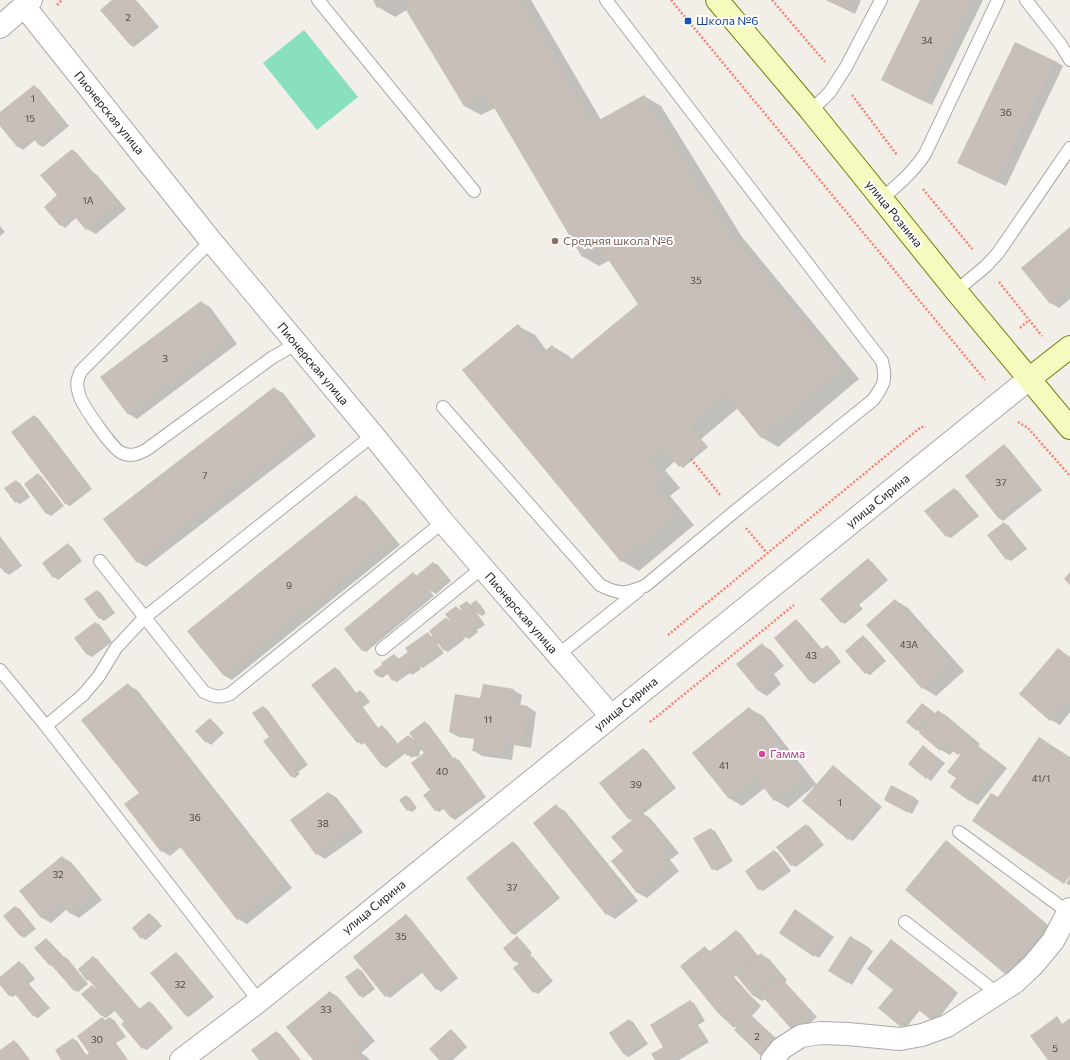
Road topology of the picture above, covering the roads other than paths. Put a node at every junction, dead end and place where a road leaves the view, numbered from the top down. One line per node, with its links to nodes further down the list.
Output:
1 (318, 0): 12 (lane)
2 (606, 0): 25 (lane)
3 (717, 0): 10 (main road, улица Рознина)
4 (882, 0): 10 (lane)
5 (998, 0): 13 (lane)
6 (1026, 0): 9 (lane)
7 (28, 3): 8 (street); 14 (street, Пионерская улица)
8 (0, 27)
9 (1070, 60)
10 (811, 111): 13 (main road, улица Рознина)
11 (1070, 148): 15 (lane)
12 (474, 191)
13 (881, 199): 15 (main road, улица Рознина)
14 (211, 241): 16 (street, Пионерская улица); 16 (lane)
15 (956, 291): 18 (main road, улица Рознина)
16 (296, 344): 21 (street, Пионерская улица)
17 (1070, 347): 18 (main road, улица Сирина)
18 (1029, 379): 20 (main road, улица Рознина); 30 (street, улица Сирина)
19 (443, 407): 25 (lane)
20 (1070, 428)
21 (373, 436): 22 (street, Пионерская улица); 26 (lane)
22 (443, 522): 24 (street, Пионерская улица); 26 (lane)
23 (100, 561): 26 (lane)
24 (482, 568): 27 (lane); 28 (street, Пионерская улица)
25 (645, 586): 28 (lane)
26 (144, 618): 31 (lane)
27 (382, 649)
28 (558, 655): 30 (street, Пионерская улица)
29 (0, 670): 31 (lane)
30 (611, 716): 36 (street, улица Сирина)
31 (46, 726): 36 (lane)
32 (959, 832): 33 (lane)
33 (1069, 911): 35 (street)
34 (905, 922): 35 (lane)
35 (997, 993): 38 (street)
36 (259, 1001): 37 (street, улица Сирина)
37 (181, 1060)
38 (772, 1060)

